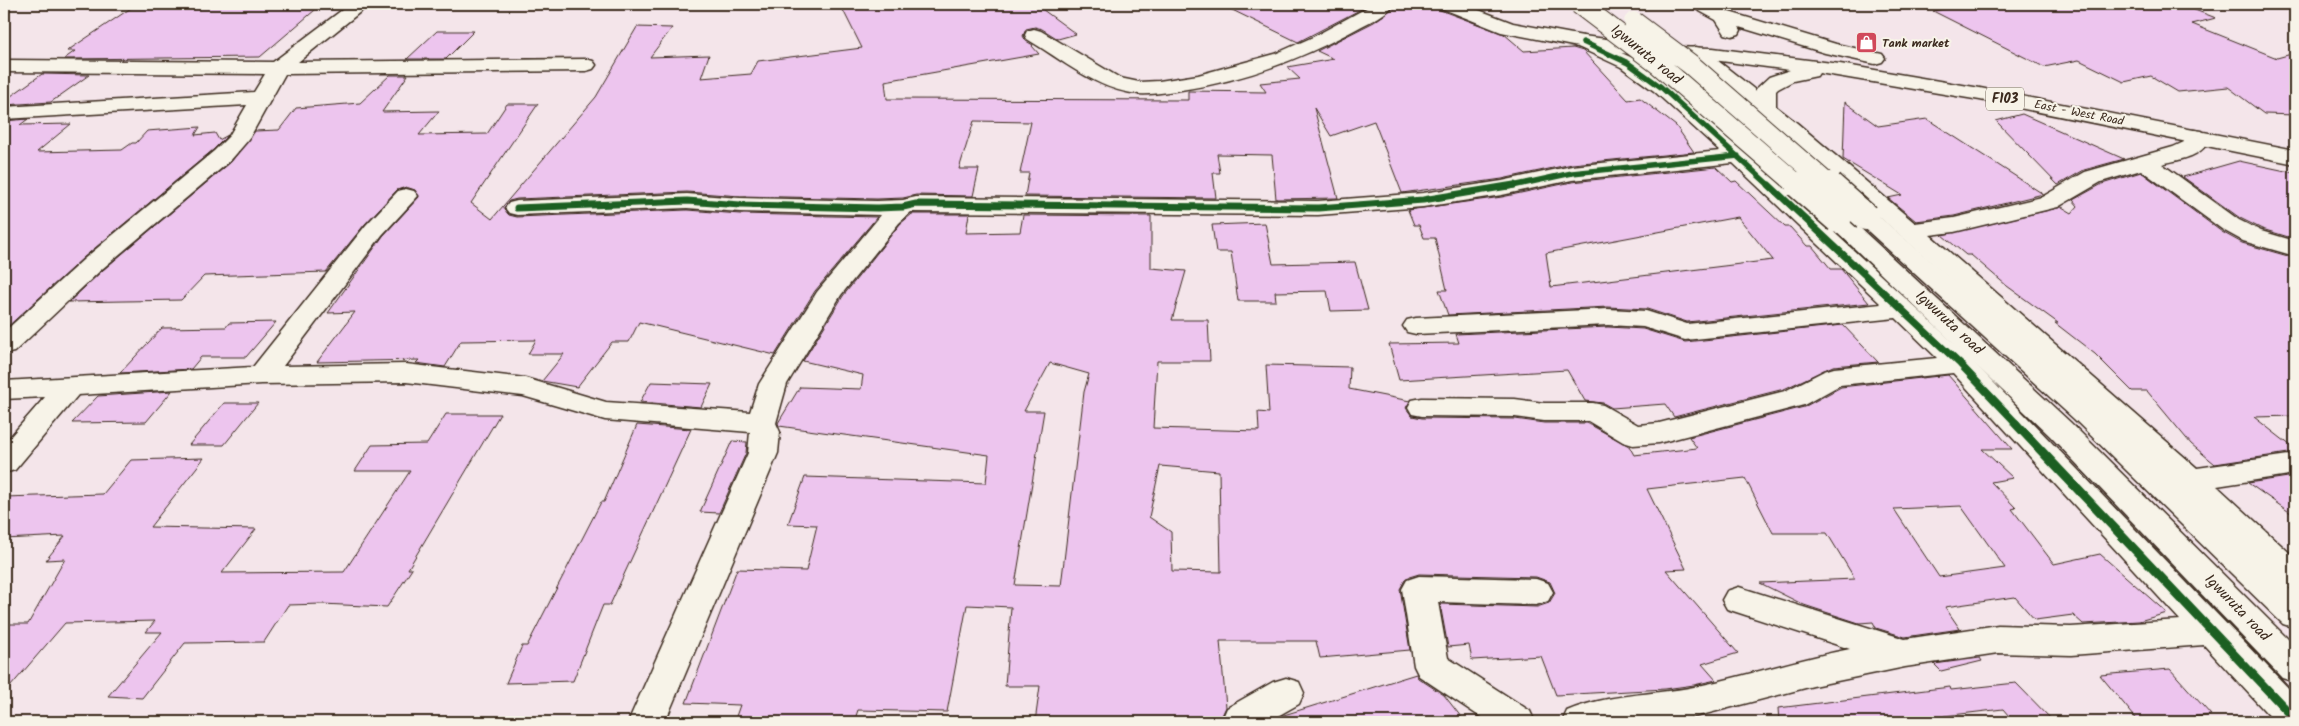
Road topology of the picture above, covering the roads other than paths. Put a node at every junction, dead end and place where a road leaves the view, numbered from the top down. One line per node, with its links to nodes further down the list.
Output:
1 (361, 4): 14 (street)
2 (1385, 4): 9 (street)
3 (1447, 4): 7 (street)
4 (1579, 4): 47 (street, Igwuruta road, bridge)
5 (1608, 4): 44 (street, Igwuruta road, bridge)
6 (1700, 4): 8 (street, East - West Road)
7 (1462, 8): 10 (street)
8 (1723, 16): 11 (street); 20 (street, East - West Road / F103)
9 (1034, 35)
10 (1583, 42): 11 (street, East - West Road); 21 (street)
11 (1705, 53): 15 (street, East - West Road / F103); 17 (street)
12 (586, 65): 14 (street)
13 (4, 66): 14 (street)
14 (278, 68): 16 (street)
15 (1840, 70): 17 (street); 19 (street, East - West Road / F103)
16 (260, 98): 18 (street); 31 (street)
17 (1766, 109): 27 (street)
18 (4, 113)
19 (2194, 136): 22 (street, East - West Road / F103); 23 (street)
20 (2295, 142)
21 (1738, 156): 25 (street); 29 (street)
22 (2295, 157)
23 (2144, 162): 27 (street); 28 (street)
24 (406, 196): 33 (street)
25 (903, 207): 26 (street); 37 (street)
26 (517, 208)
27 (1910, 231): 40 (street)
28 (2295, 249)
29 (1902, 310): 30 (street); 32 (street)
30 (1416, 326)
31 (4, 346)
32 (1960, 364): 36 (street); 45 (street)
33 (261, 375): 34 (street); 37 (street)
34 (70, 386): 35 (street); 38 (street)
35 (4, 390)
36 (1422, 407)
37 (761, 422): 51 (street)
38 (4, 463)
39 (2295, 464): 40 (street)
40 (2192, 479): 41 (street)
41 (2295, 577)
42 (1536, 592): 53 (street)
43 (1739, 600): 46 (street)
44 (2295, 615)
45 (2212, 631): 46 (street); 50 (street)
46 (1905, 653): 49 (street)
47 (2295, 668)
48 (1286, 693): 52 (street)
49 (1700, 712): 54 (street)
50 (2295, 719)
51 (647, 722)
52 (1239, 722)
53 (1517, 722)
54 (1580, 722)

